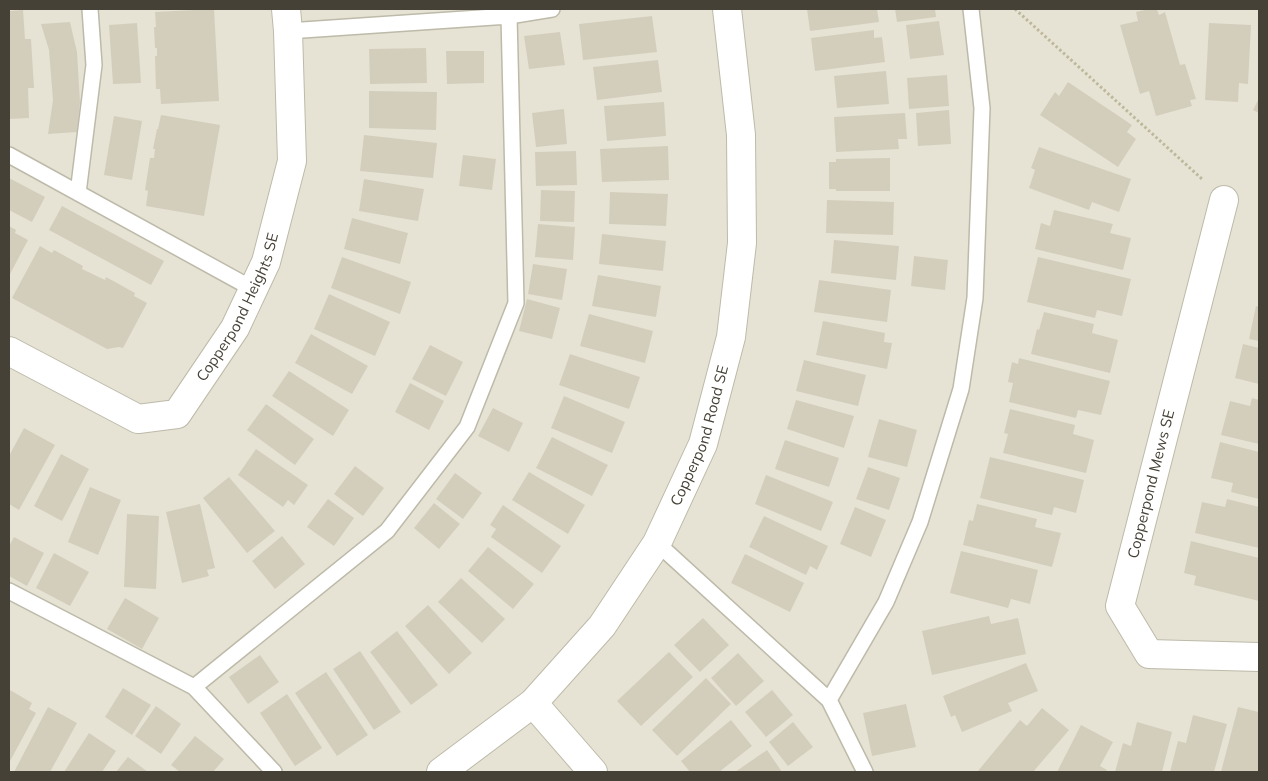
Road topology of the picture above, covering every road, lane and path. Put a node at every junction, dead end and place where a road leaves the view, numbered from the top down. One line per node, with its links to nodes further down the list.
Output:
1 (90, 9): 9 (lane)
2 (552, 9): 6 (lane)
3 (727, 9): 13 (street, Copperpond Road SE)
4 (971, 9): 17 (lane)
5 (1015, 9): 10 (path)
6 (509, 16): 7 (lane); 16 (lane)
7 (287, 20): 11 (street, Copperpond Heights SE)
8 (9, 155): 9 (lane)
9 (78, 193): 11 (lane)
10 (1224, 200): 15 (street, Copperpond Mews SE)
11 (253, 289): 12 (street, Copperpond Heights SE)
12 (9, 351)
13 (657, 543): 17 (lane); 18 (street, Copperpond Road SE)
14 (9, 590): 16 (lane)
15 (1259, 657)
16 (194, 687): 19 (lane)
17 (829, 700): 22 (lane)
18 (533, 703): 20 (street, Copperpond Road SE); 21 (street)
19 (274, 772)
20 (441, 772)
21 (592, 772)
22 (865, 772)

